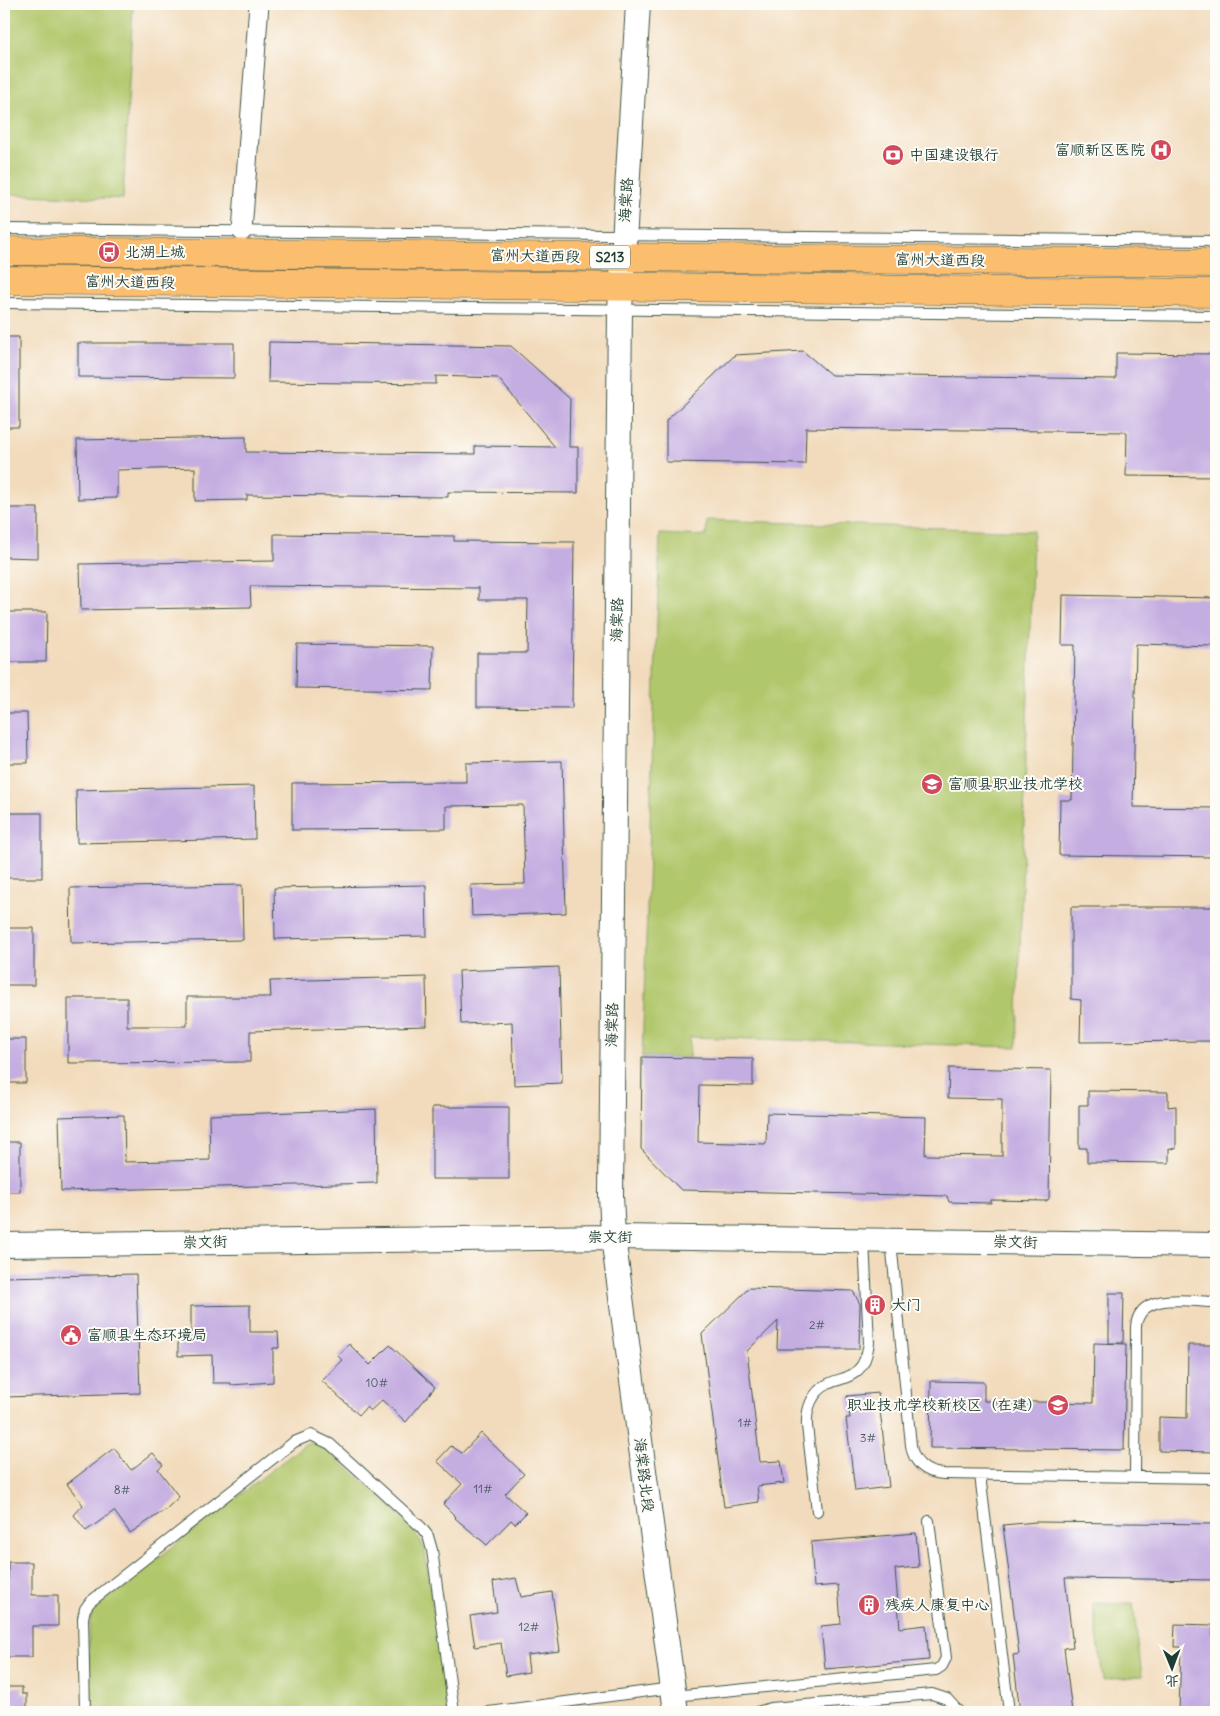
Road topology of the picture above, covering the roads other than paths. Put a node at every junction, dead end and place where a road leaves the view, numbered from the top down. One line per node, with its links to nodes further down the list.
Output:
1 (259, 4): 4 (street)
2 (638, 4): 6 (street, 海棠路)
3 (4, 229): 4 (lane)
4 (242, 231): 6 (lane)
5 (1216, 241): 6 (lane)
6 (624, 246): 7 (main road, 富州大道西段 / S213); 8 (main road, 富州大道西段 / S213); 11 (street, 海棠路)
7 (4, 251)
8 (1216, 263)
9 (4, 280): 11 (main road, 富州大道西段 / S213)
10 (1216, 293): 11 (main road, 富州大道西段 / S213)
11 (620, 298): 12 (lane); 13 (lane); 14 (street, 海棠路)
12 (4, 304)
13 (1216, 316)
14 (613, 1237): 15 (street, 崇文街); 17 (street, 崇文街); 25 (street, 海棠路北段)
15 (864, 1240): 16 (street, 崇文街); 23 (lane)
16 (891, 1241): 18 (street, 崇文街); 20 (lane)
17 (4, 1245)
18 (1216, 1245)
19 (1216, 1302): 21 (lane)
20 (980, 1475): 21 (lane); 31 (lane)
21 (1135, 1477): 22 (lane)
22 (1216, 1478)
23 (817, 1511)
24 (929, 1521): 25 (lane)
25 (674, 1699): 28 (lane)
26 (85, 1712): 27 (lane)
27 (454, 1712)
28 (489, 1712)
29 (757, 1712): 30 (lane)
30 (960, 1712)
31 (1009, 1712)

